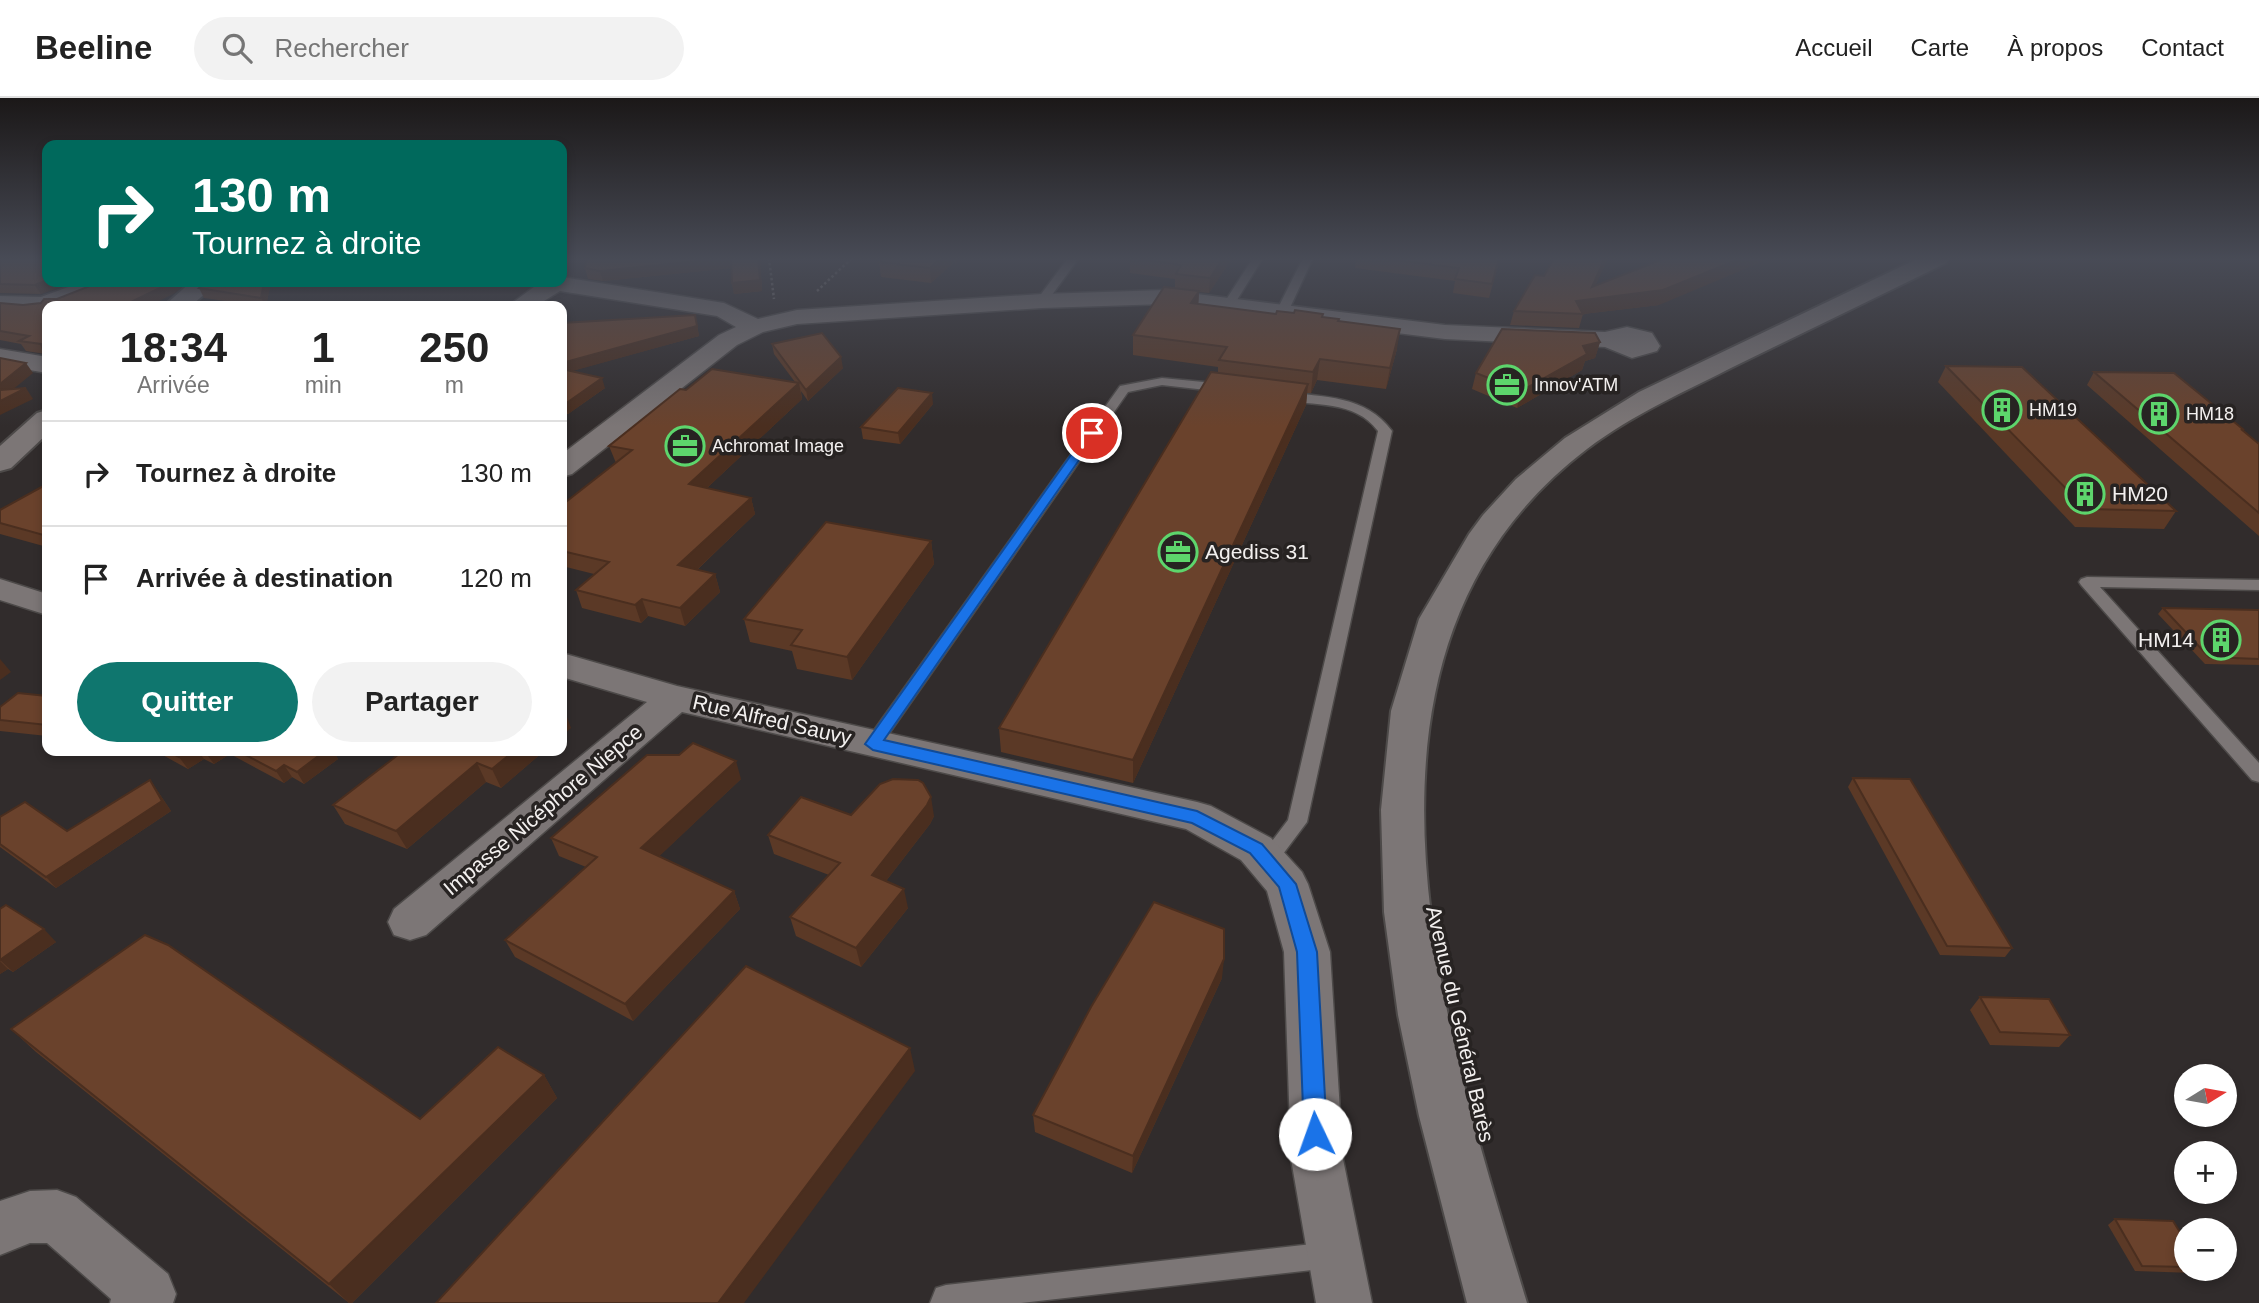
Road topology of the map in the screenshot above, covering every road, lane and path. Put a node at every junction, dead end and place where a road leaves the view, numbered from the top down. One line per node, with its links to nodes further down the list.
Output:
1 (732, 314): 5 (street)
2 (839, 314): 5 (street)
3 (1300, 314): 6 (street)
4 (1821, 314): 28 (main road, Avenue du Général Barès)
5 (755, 327): 13 (street)
6 (1613, 340)
7 (0, 357): 8 (street)
8 (42, 364)
9 (1246, 391): 19 (lane)
10 (1274, 395): 21 (lane)
11 (42, 424): 12 (main road)
12 (0, 462)
13 (567, 464)
14 (2259, 585): 20 (lane)
15 (0, 589): 16 (street)
16 (42, 603)
17 (567, 666): 18 (street, Rue Alfred Sauvy)
18 (675, 698): 19 (street, Rue Alfred Sauvy); 22 (street, Impasse Nicéphore Niepce)
19 (873, 744): 21 (street, Rue Alfred Sauvy)
20 (2259, 775)
21 (1267, 860): 24 (street, Rue Alfred Sauvy)
22 (410, 922)
23 (0, 1228): 25 (street)
24 (1334, 1255): 26 (lane); 27 (street, Rue Alfred Sauvy)
25 (138, 1303)
26 (944, 1303)
27 (1344, 1303)
28 (1497, 1303)

